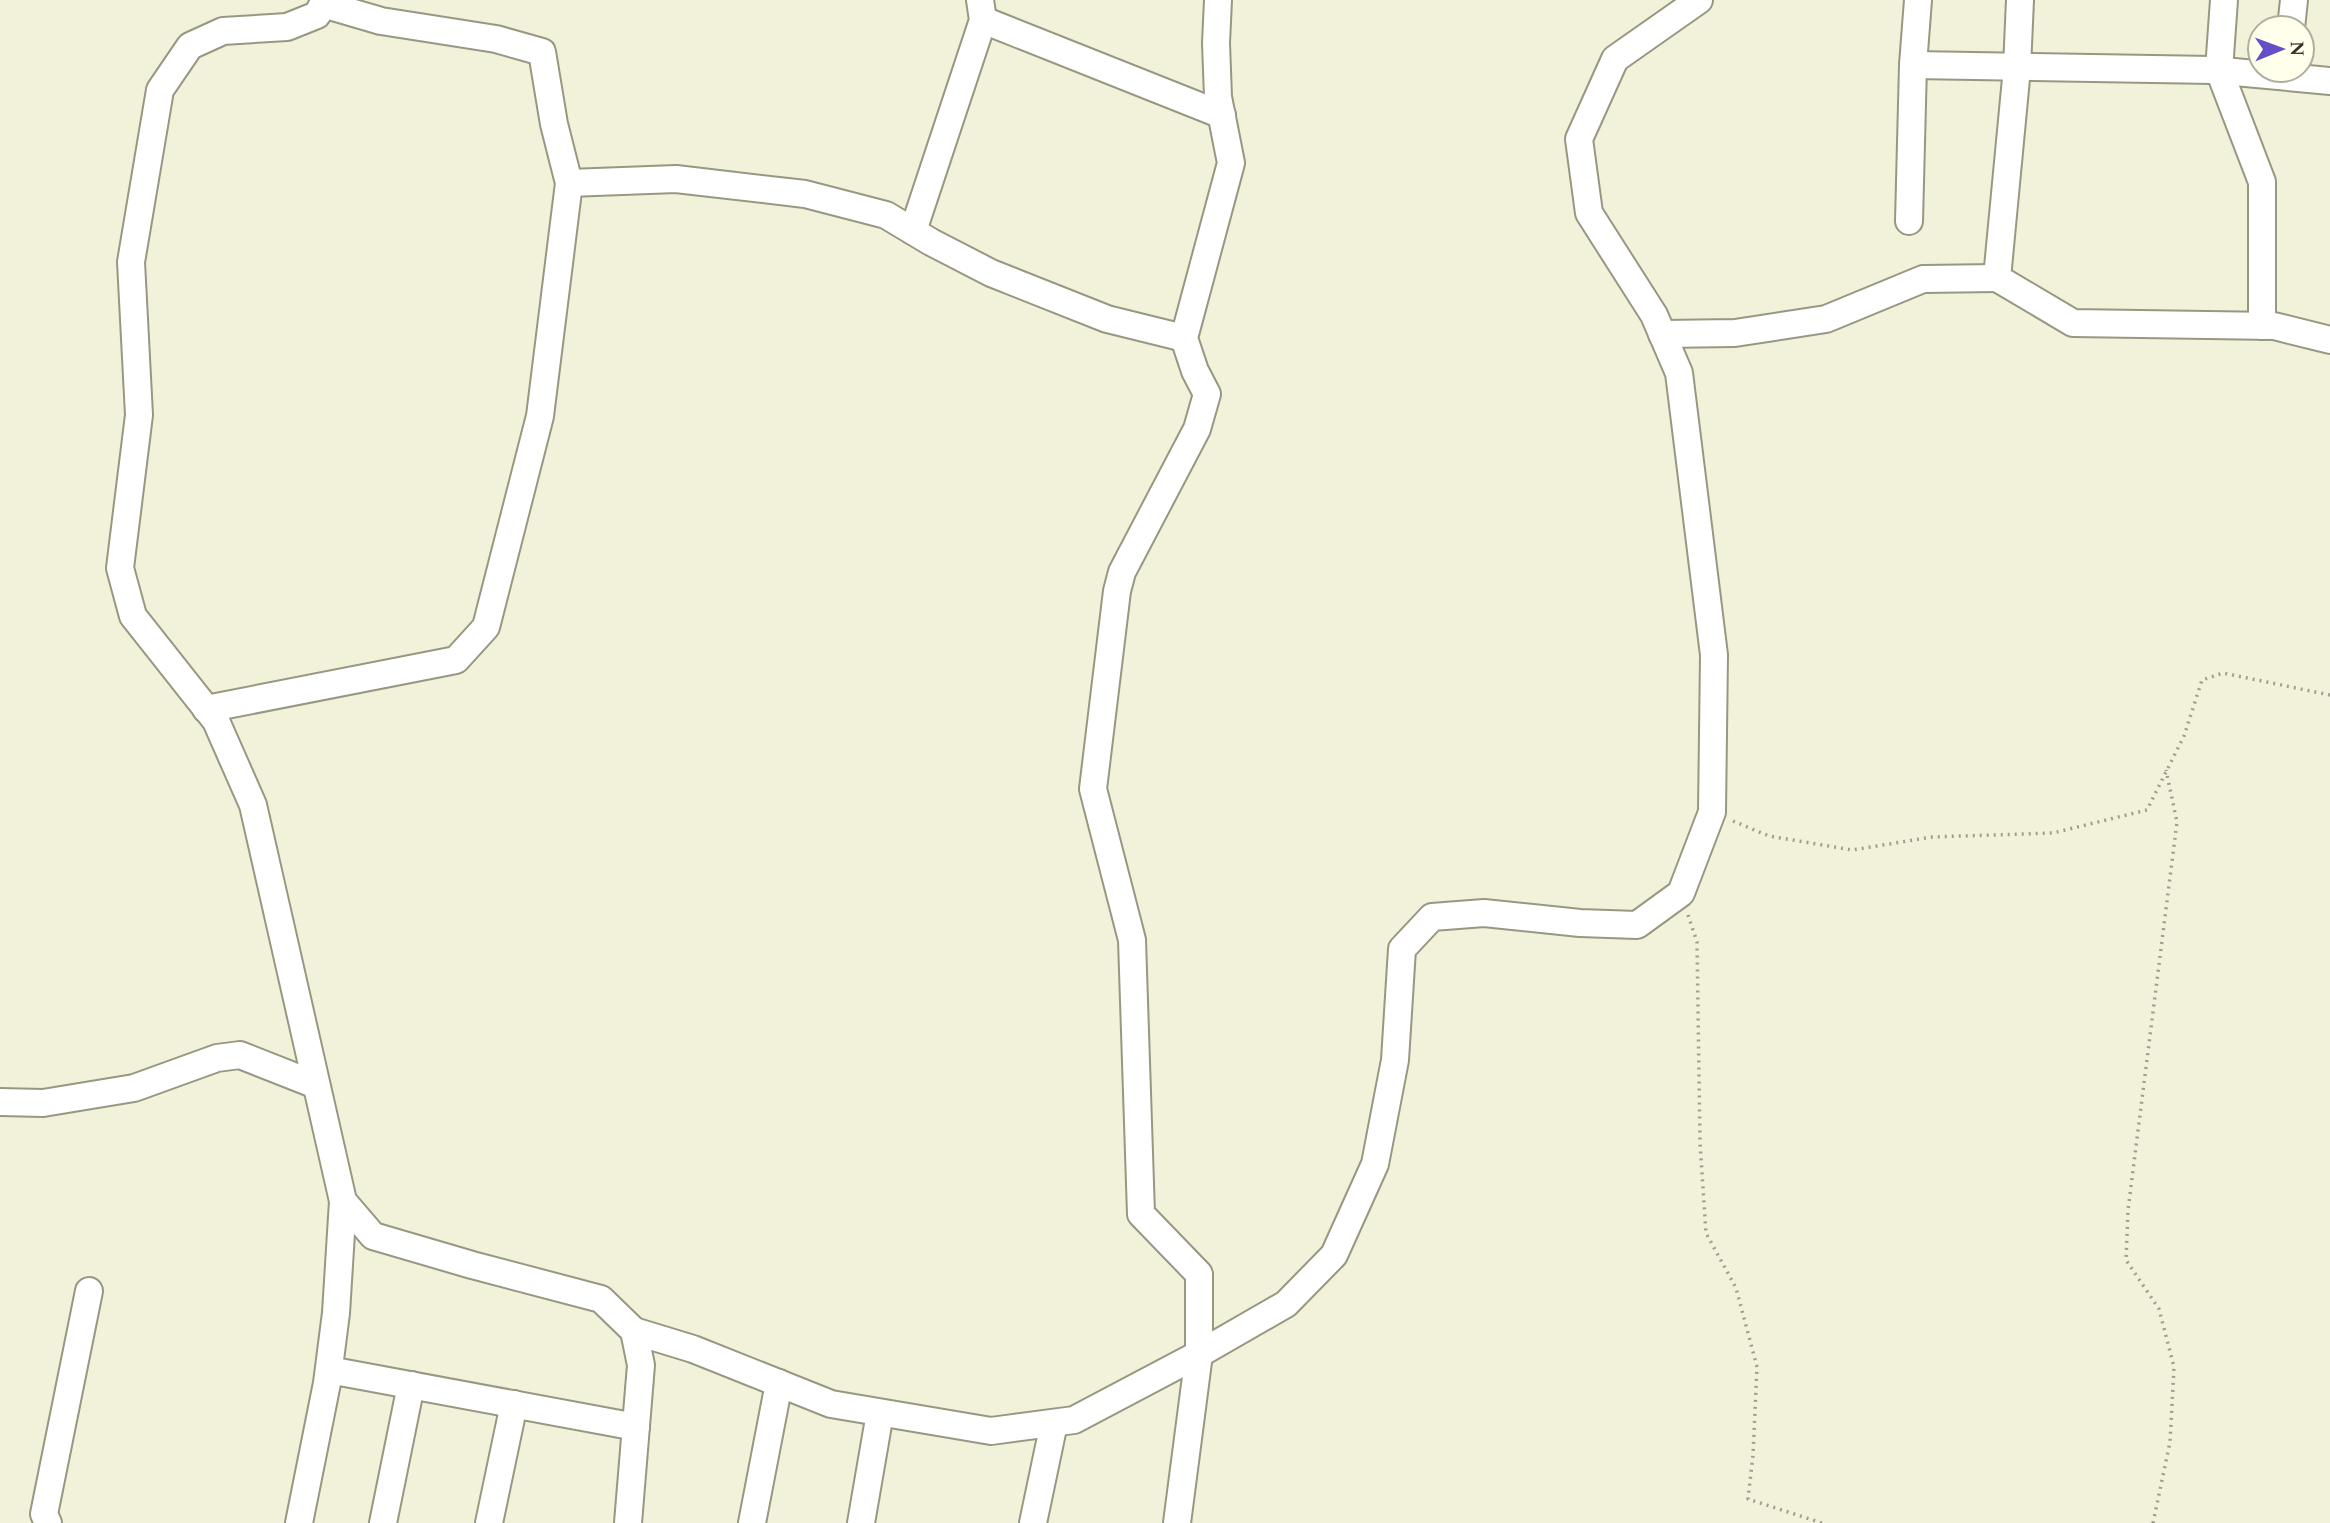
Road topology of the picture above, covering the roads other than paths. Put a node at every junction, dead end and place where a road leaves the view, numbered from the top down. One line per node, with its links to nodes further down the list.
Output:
1 (1218, 0): 12 (street)
2 (1699, 0): 18 (street)
3 (1917, 0): 8 (street)
4 (2020, 0): 9 (street)
5 (2224, 0): 10 (street)
6 (324, 2): 13 (street); 21 (street)
7 (981, 10): 12 (street); 15 (street)
8 (1913, 65): 9 (street); 14 (street)
9 (2017, 68): 10 (street); 16 (street)
10 (2219, 71): 11 (street); 17 (street)
11 (2246, 72)
12 (1222, 115): 19 (street)
13 (569, 183): 15 (street); 21 (street)
14 (1909, 221)
15 (913, 231): 19 (street)
16 (1997, 278): 17 (street); 18 (street)
17 (2262, 326): 20 (street)
18 (1662, 334): 27 (street)
19 (1184, 338): 27 (street)
20 (2330, 340)
21 (206, 709): 22 (street)
22 (316, 1085): 23 (street); 24 (street)
23 (0, 1102)
24 (343, 1201): 26 (street); 28 (street)
25 (89, 1291): 35 (street)
26 (634, 1331): 29 (street); 34 (street)
27 (1199, 1354): 33 (street); 43 (street)
28 (329, 1370): 30 (street); 36 (street)
29 (779, 1383): 32 (street); 40 (street)
30 (411, 1385): 31 (street); 37 (street)
31 (513, 1404): 34 (street); 38 (street)
32 (880, 1413): 33 (street); 41 (street)
33 (1054, 1423): 42 (street)
34 (636, 1427): 39 (street)
35 (48, 1523)
36 (299, 1523)
37 (383, 1523)
38 (489, 1523)
39 (628, 1523)
40 (751, 1523)
41 (861, 1523)
42 (1033, 1523)
43 (1177, 1523)

